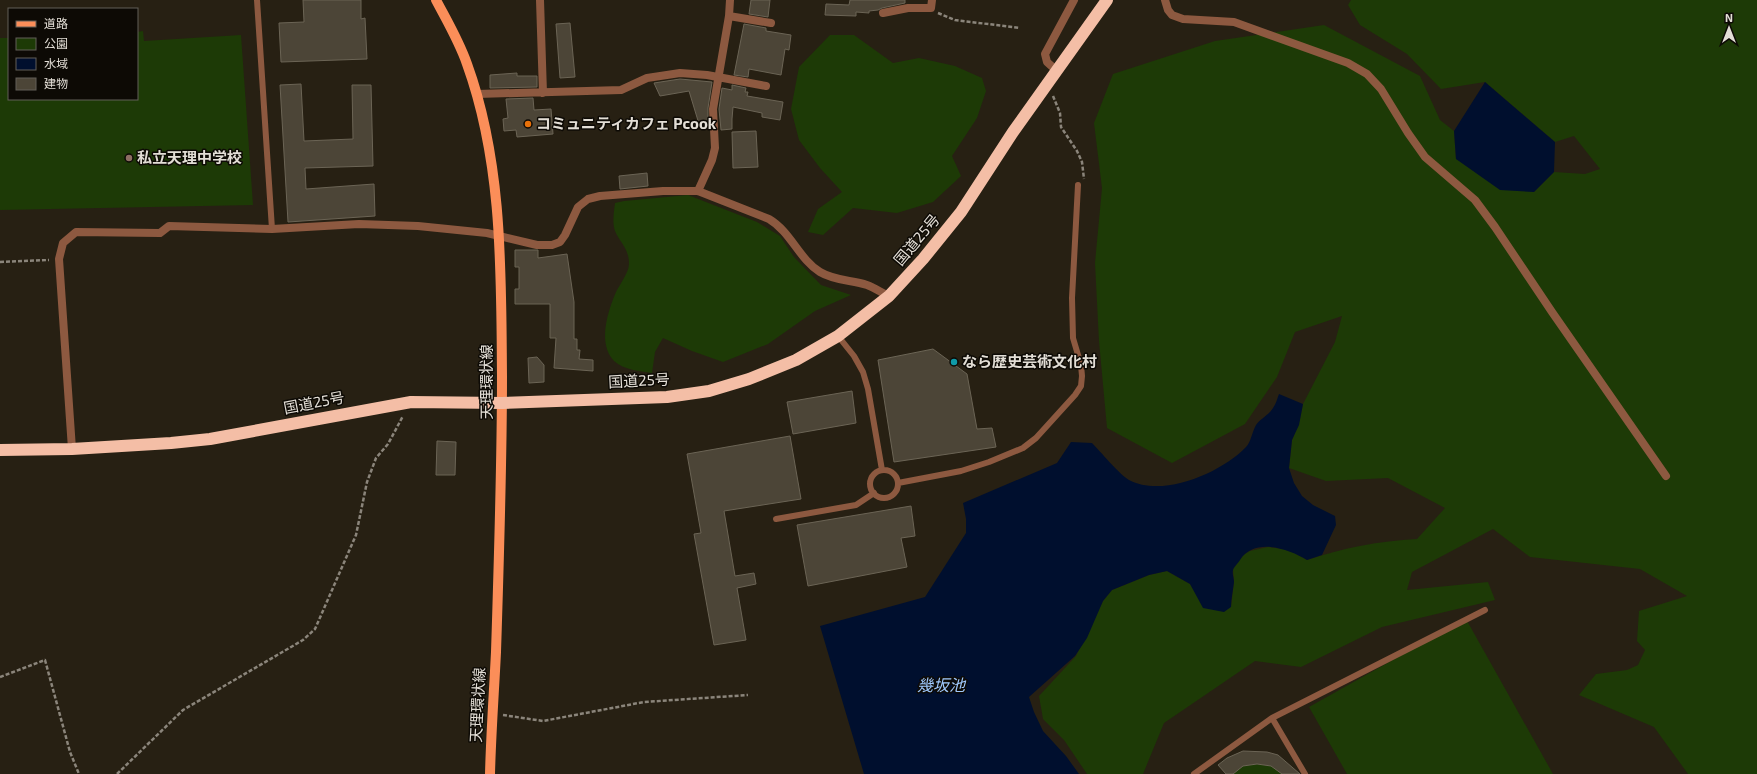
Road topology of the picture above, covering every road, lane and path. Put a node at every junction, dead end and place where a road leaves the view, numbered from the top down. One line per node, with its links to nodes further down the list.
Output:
1 (257, 0): 21 (lane)
2 (436, 0): 18 (main road, 天理環状線)
3 (540, 0): 17 (street)
4 (730, 0): 10 (street)
5 (1074, 0): 13 (street)
6 (1107, 0): 13 (highway, 国道25号)
7 (1165, 0): 32 (street)
8 (932, 4): 9 (street); 12 (path)
9 (883, 13)
10 (729, 16): 11 (street); 14 (street)
11 (772, 23)
12 (1020, 28)
13 (1057, 71): 15 (highway, 国道25号)
14 (718, 78): 16 (street); 17 (street); 20 (street)
15 (1046, 85): 19 (path); 25 (highway, 国道25号)
16 (766, 86)
17 (543, 93): 18 (street)
18 (476, 94): 22 (main road, 天理環状線)
19 (1078, 185): 33 (lane)
20 (698, 191): 22 (street); 25 (street)
21 (272, 229): 22 (street); 23 (street)
22 (498, 236): 28 (main road, 天理環状線)
23 (59, 259): 24 (path); 29 (street)
24 (0, 262)
25 (889, 296): 26 (highway, 国道25号)
26 (838, 336): 28 (highway, 国道25号); 31 (lane)
27 (412, 402): 28 (highway, 国道25号); 29 (highway, 国道25号); 42 (path)
28 (502, 403): 39 (main road, 天理環状線)
29 (72, 449): 30 (highway, 国道25号)
30 (0, 450)
31 (882, 470): 33 (lane); 34 (lane)
32 (1666, 476)
33 (898, 483): 34 (lane)
34 (874, 493): 35 (lane)
35 (776, 519)
36 (1485, 610): 40 (lane)
37 (0, 677): 41 (path)
38 (748, 695): 39 (path)
39 (492, 713): 43 (main road, 天理環状線)
40 (1272, 718): 44 (lane); 45 (lane)
41 (79, 774)
42 (117, 774)
43 (490, 774)
44 (1194, 774)
45 (1305, 774)

